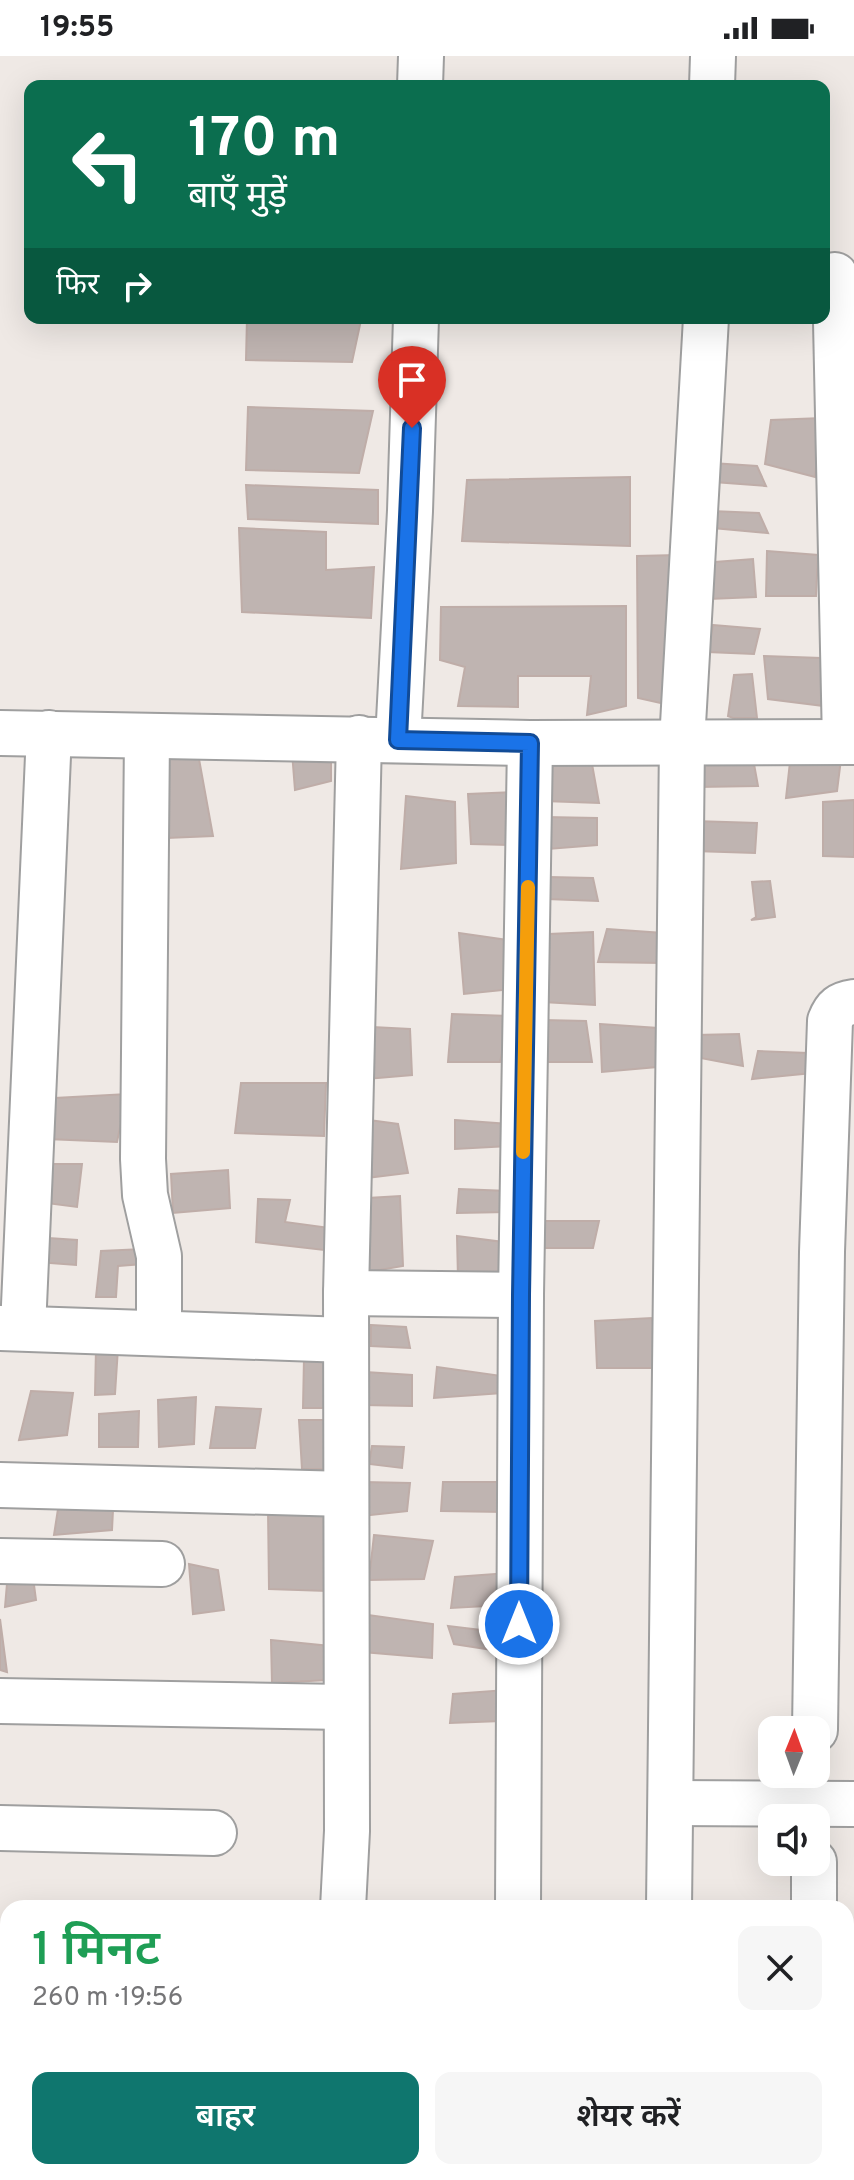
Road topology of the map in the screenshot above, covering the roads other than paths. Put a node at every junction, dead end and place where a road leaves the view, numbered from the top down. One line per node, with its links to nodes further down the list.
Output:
1 (421, 56): 3 (street)
2 (713, 56): 4 (street)
3 (420, 80)
4 (712, 80)
5 (835, 275): 13 (street)
6 (416, 324): 11 (street)
7 (706, 324): 12 (street)
8 (0, 733): 9 (street)
9 (49, 733): 10 (street); 18 (street)
10 (147, 736): 11 (street); 19 (street)
11 (379, 739): 14 (street); 16 (street)
12 (682, 742): 13 (street); 14 (street); 29 (street)
13 (849, 742)
14 (530, 743): 17 (street)
15 (854, 1002): 27 (street)
16 (346, 1293): 17 (street); 20 (street)
17 (521, 1295): 34 (street)
18 (11, 1328): 19 (street)
19 (159, 1332): 20 (street)
20 (346, 1340): 22 (street)
21 (0, 1485): 22 (street)
22 (346, 1494): 26 (street)
23 (0, 1561): 24 (street)
24 (162, 1564)
25 (0, 1701): 26 (street)
26 (345, 1707): 33 (street)
27 (815, 1716)
28 (824, 1800): 29 (street)
29 (671, 1803): 35 (street)
30 (0, 1828): 31 (street)
31 (214, 1833)
32 (814, 1876): 36 (street)
33 (343, 1900)
34 (518, 1900)
35 (669, 1900)
36 (814, 1900)

